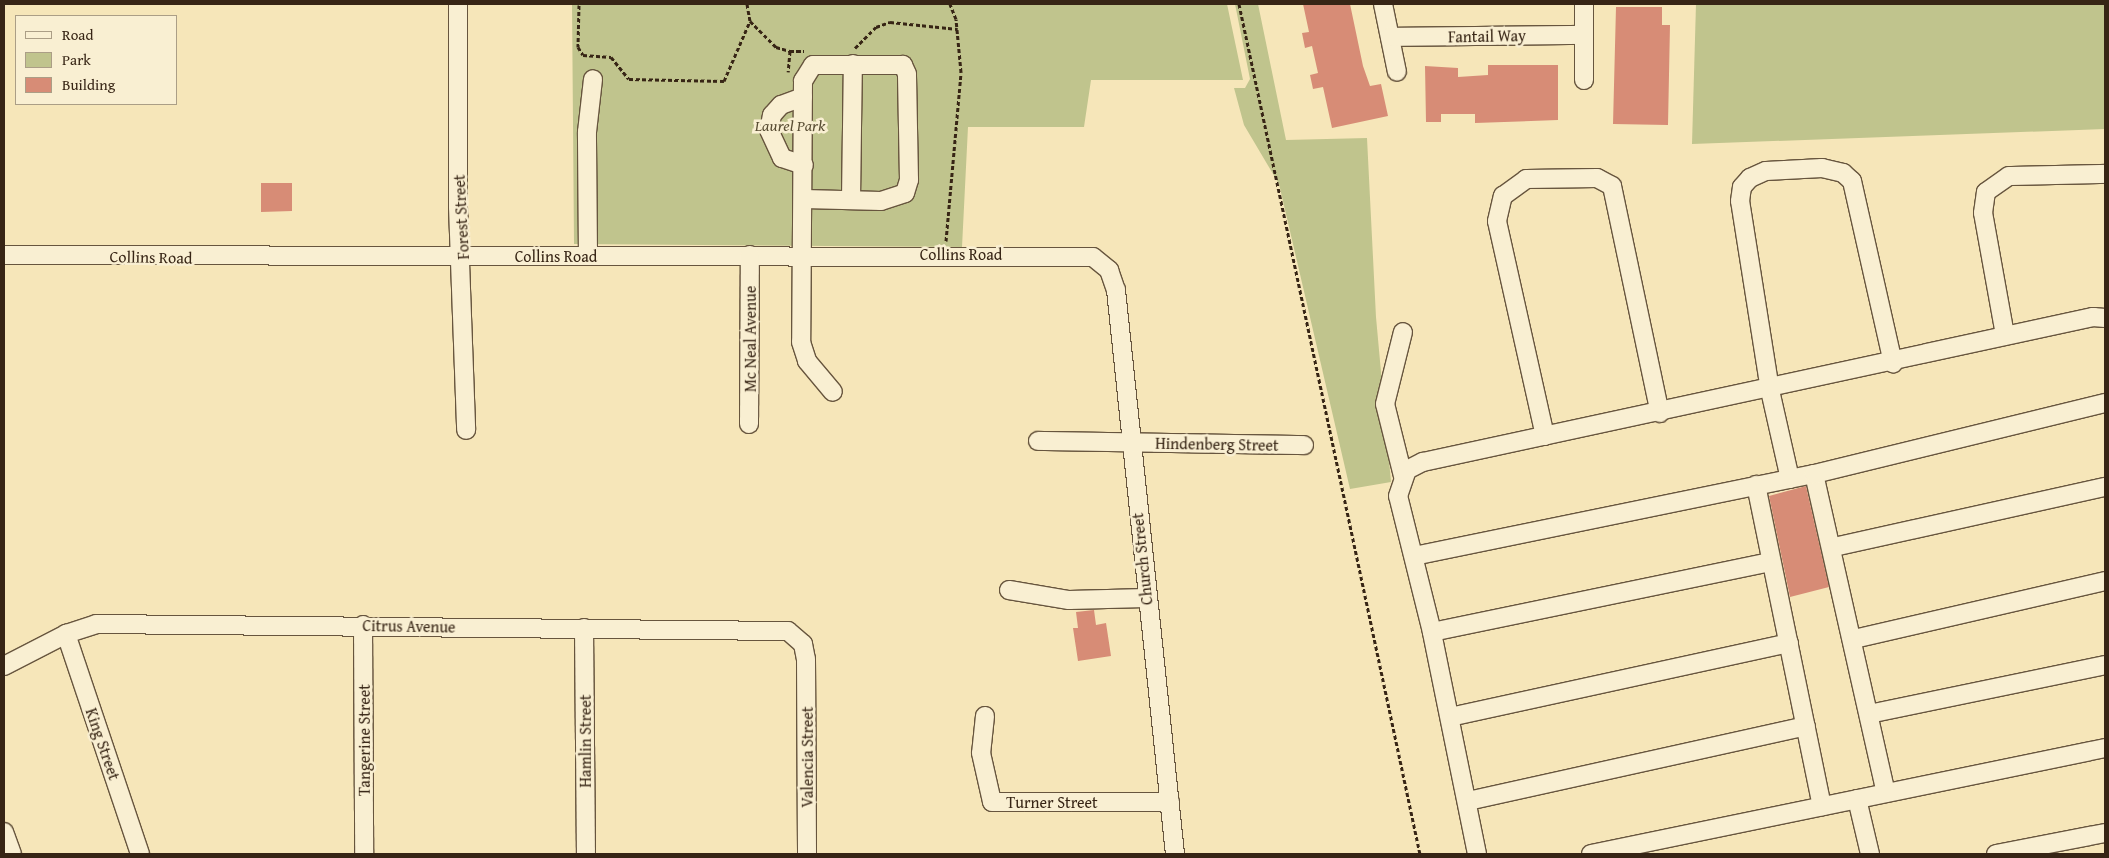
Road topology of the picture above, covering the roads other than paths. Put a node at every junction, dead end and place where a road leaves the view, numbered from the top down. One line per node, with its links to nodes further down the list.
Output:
1 (458, 4): 19 (street, Forest Street)
2 (1383, 4): 5 (street)
3 (1584, 4): 4 (street)
4 (1584, 35): 5 (street, Fantail Way); 9 (street)
5 (1390, 37): 7 (street)
6 (850, 57): 10 (street); 14 (street); 14 (street)
7 (1397, 72)
8 (593, 79): 16 (street)
9 (1584, 80)
10 (803, 89): 11 (street); 11 (street)
11 (804, 165): 13 (street)
12 (2105, 174): 23 (street)
13 (804, 199): 14 (street); 18 (street)
14 (851, 199)
15 (4, 255): 19 (street, Collins Road)
16 (588, 255): 17 (street, Collins Road); 19 (street, Collins Road)
17 (750, 255): 18 (street, Collins Road); 29 (street, Mc Neal Avenue)
18 (801, 255): 20 (street, Collins Road); 26 (street)
19 (463, 257): 30 (street, Forest Street)
20 (1106, 265): 33 (street, Church Street)
21 (2105, 318): 23 (street)
22 (1403, 332): 36 (street)
23 (2006, 335): 24 (street)
24 (1893, 364): 25 (street); 25 (street)
25 (1770, 390): 28 (street); 37 (street)
26 (833, 392)
27 (2105, 403): 35 (street)
28 (1660, 413): 31 (street); 31 (street)
29 (749, 424)
30 (466, 430)
31 (1545, 436): 36 (street)
32 (1038, 442): 33 (street, Hindenberg Street)
33 (1129, 442): 34 (street, Hindenberg Street); 45 (street, Church Street)
34 (1304, 445)
35 (1814, 474): 37 (street); 40 (street)
36 (1403, 476): 41 (street)
37 (1790, 479): 38 (street)
38 (1756, 485): 41 (street); 42 (street)
39 (2105, 487): 40 (street)
40 (1834, 547): 50 (street)
41 (1414, 556): 48 (street)
42 (1771, 562): 48 (street); 51 (street)
43 (2105, 580): 50 (street)
44 (1009, 590): 45 (street)
45 (1146, 598): 63 (street, Church Street)
46 (363, 625): 47 (street, Citrus Avenue); 49 (street, Citrus Avenue); 69 (street, Tangerine Street)
47 (584, 628): 52 (street, Citrus Avenue); 70 (street, Hamlin Street)
48 (1432, 632): 57 (street)
49 (66, 634): 54 (street, Citrus Avenue); 68 (street, King Street)
50 (1854, 639): 55 (street)
51 (1789, 643): 57 (street); 58 (street)
52 (806, 660): 71 (street, Valencia Street)
53 (2105, 665): 55 (street)
54 (4, 666)
55 (1869, 714): 60 (street)
56 (985, 716): 63 (street, Turner Street)
57 (1450, 717): 62 (street)
58 (1806, 726): 62 (street); 64 (street)
59 (2105, 748): 60 (street)
60 (1886, 793): 61 (street)
61 (1857, 799): 64 (street); 75 (street)
62 (1468, 801): 73 (street)
63 (1170, 802): 72 (street, Church Street)
64 (1822, 806): 74 (street)
65 (4, 832): 67 (street)
66 (2105, 833): 76 (street)
67 (12, 854)
68 (140, 854)
69 (364, 854)
70 (586, 854)
71 (807, 854)
72 (1175, 854)
73 (1477, 854)
74 (1591, 854)
75 (1870, 854)
76 (1996, 854)

